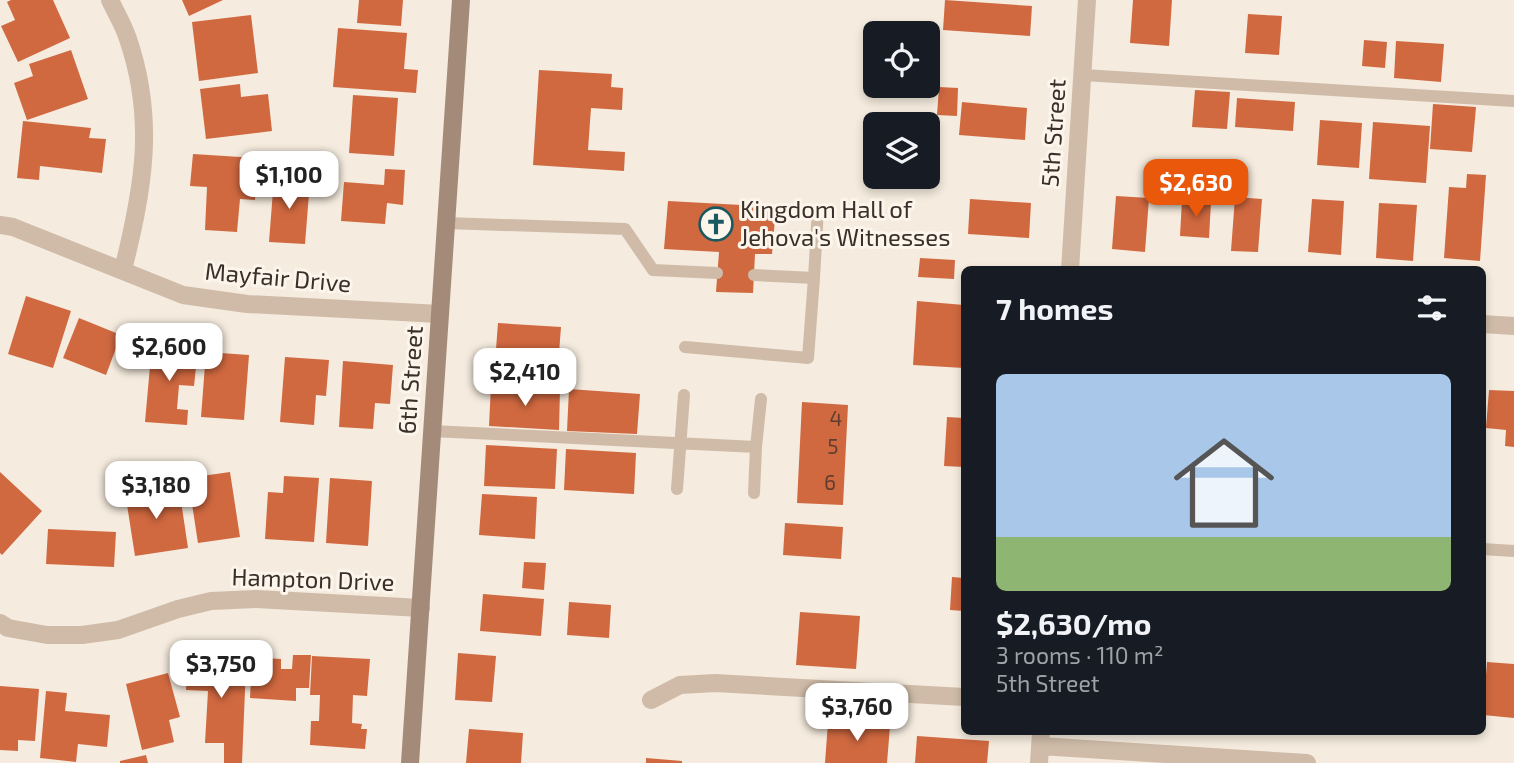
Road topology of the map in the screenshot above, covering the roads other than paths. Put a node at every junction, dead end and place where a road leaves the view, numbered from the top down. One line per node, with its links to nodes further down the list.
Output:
1 (110, 0): 10 (street)
2 (461, 0): 7 (street, 6th Street)
3 (1087, 0): 4 (street, 5th Street)
4 (1083, 75): 5 (lane); 9 (street, 5th Street)
5 (1514, 101)
6 (818, 209): 13 (lane)
7 (446, 223): 11 (lane); 14 (street, 6th Street)
8 (0, 225): 10 (street, Mayfair Drive)
9 (1070, 266)
10 (123, 270): 14 (street, Mayfair Drive)
11 (717, 273)
12 (754, 275): 13 (lane)
13 (814, 278): 17 (lane)
14 (440, 314): 20 (street, 6th Street)
15 (1486, 324): 16 (street)
16 (1514, 326)
17 (685, 347)
18 (684, 395): 21 (lane)
19 (761, 399): 22 (lane)
20 (432, 431): 21 (lane); 27 (street, 6th Street)
21 (681, 443): 22 (lane); 23 (lane)
22 (756, 447): 24 (lane)
23 (677, 489)
24 (754, 493)
25 (1486, 549): 26 (lane)
26 (1514, 551)
27 (421, 608): 28 (street, Hampton Drive); 32 (street, 6th Street)
28 (0, 624)
29 (961, 697): 30 (street)
30 (651, 700)
31 (1040, 747): 33 (street)
32 (410, 763)
33 (1307, 763)

